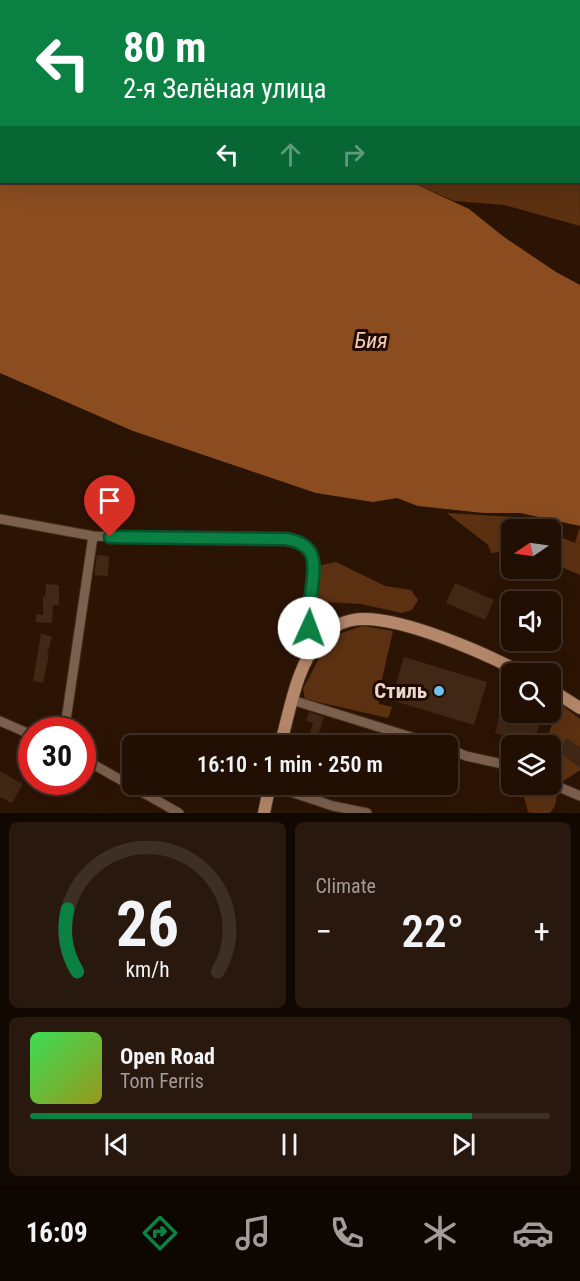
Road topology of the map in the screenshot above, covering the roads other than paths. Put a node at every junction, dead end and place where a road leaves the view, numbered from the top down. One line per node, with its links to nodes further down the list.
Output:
1 (0, 519): 2 (street)
2 (93, 536): 3 (street); 8 (street)
3 (312, 650): 4 (main road); 6 (main road)
4 (501, 664)
5 (561, 695): 7 (main road)
6 (292, 700): 11 (main road); 12 (street)
7 (580, 708)
8 (67, 717)
9 (0, 721): 10 (street)
10 (18, 729)
11 (283, 735)
12 (405, 735)
13 (458, 753): 14 (street)
14 (501, 764)
15 (96, 766): 20 (street)
16 (561, 788): 19 (street)
17 (268, 795): 21 (main road)
18 (301, 795): 22 (street)
19 (580, 796)
20 (179, 813)
21 (264, 813)
22 (368, 813)

